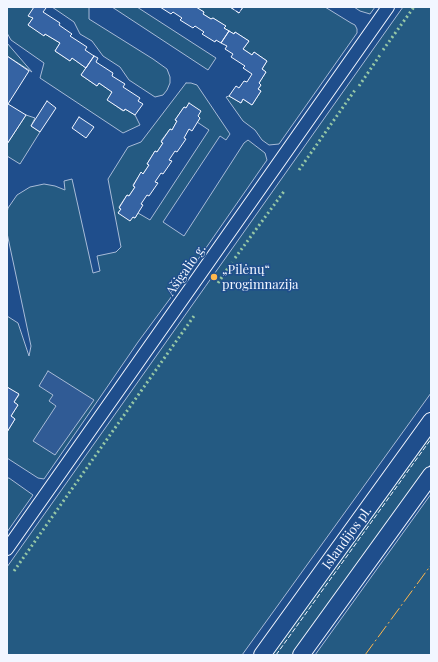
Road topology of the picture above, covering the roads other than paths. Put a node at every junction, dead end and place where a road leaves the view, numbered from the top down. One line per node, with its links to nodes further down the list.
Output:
1 (388, 7): 4 (street, Ašigalio g.)
2 (431, 421): 5 (highway, Islandijos pl.)
3 (431, 475): 6 (highway)
4 (7, 549)
5 (262, 655)
6 (301, 655)

